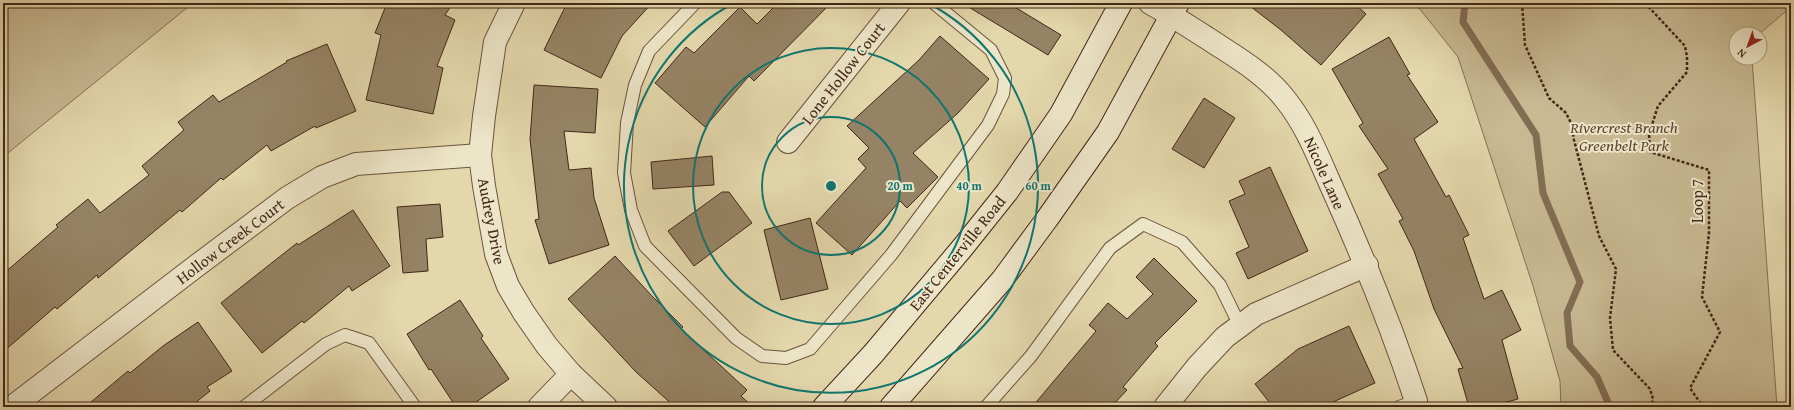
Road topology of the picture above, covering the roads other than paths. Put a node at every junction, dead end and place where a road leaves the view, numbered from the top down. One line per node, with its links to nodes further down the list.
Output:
1 (514, 3): 9 (street, Audrey Drive)
2 (695, 3): 4 (lane)
3 (899, 3): 8 (street, Lone Hollow Court)
4 (934, 3)
5 (1121, 3): 19 (street, East Centerville Road)
6 (1150, 3): 7 (street, Nicole Lane)
7 (1175, 9): 10 (street, Nicole Lane); 20 (street)
8 (788, 142)
9 (480, 155): 12 (street, Audrey Drive); 14 (street, Hollow Creek Court)
10 (1367, 265): 11 (street); 13 (street, Nicole Lane)
11 (1240, 326): 21 (lane); 22 (street)
12 (571, 374): 17 (street); 18 (street, Audrey Drive)
13 (1410, 405)
14 (12, 407)
15 (244, 407): 16 (lane)
16 (415, 407)
17 (539, 407)
18 (606, 407)
19 (824, 407)
20 (891, 407)
21 (986, 407)
22 (1165, 407)

